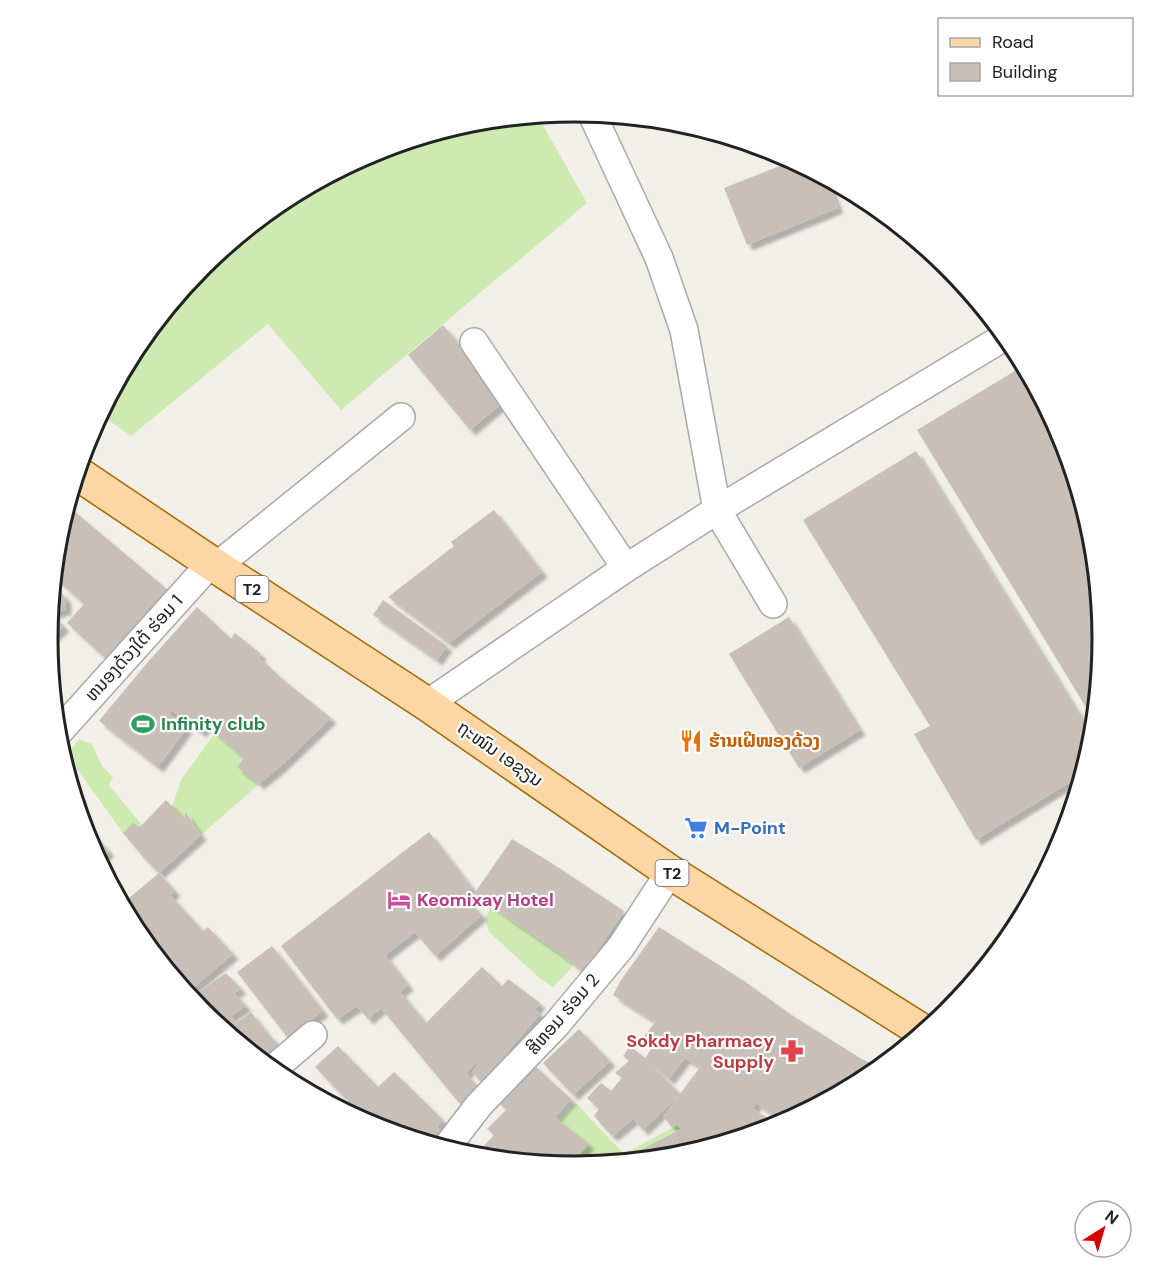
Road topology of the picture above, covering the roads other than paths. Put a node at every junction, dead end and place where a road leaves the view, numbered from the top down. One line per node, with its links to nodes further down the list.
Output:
1 (596, 123): 6 (street)
2 (998, 341): 6 (street)
3 (474, 342): 8 (street)
4 (401, 417): 7 (street, ຫນອງດ້ວງໃຕ້ ຮ່ອມ 1)
5 (84, 478): 7 (main road, ຖະໜົນ ເອຊຽນ / T2)
6 (717, 510): 8 (street); 9 (street)
7 (214, 565): 10 (main road, ຖະໜົນ ເອຊຽນ / T2); 11 (street, ຫນອງດ້ວງໃຕ້ ຮ່ອມ 1)
8 (626, 568): 10 (street)
9 (773, 604)
10 (427, 704): 12 (main road, ຖະໜົນ ເອຊຽນ / T2)
11 (66, 725)
12 (670, 872): 13 (main road, ຖະໜົນ ເອຊຽນ / T2); 16 (street, ສີຫອມ ຮ່ອມ 2)
13 (916, 1027)
14 (313, 1035): 15 (street)
15 (280, 1063)
16 (453, 1141)

